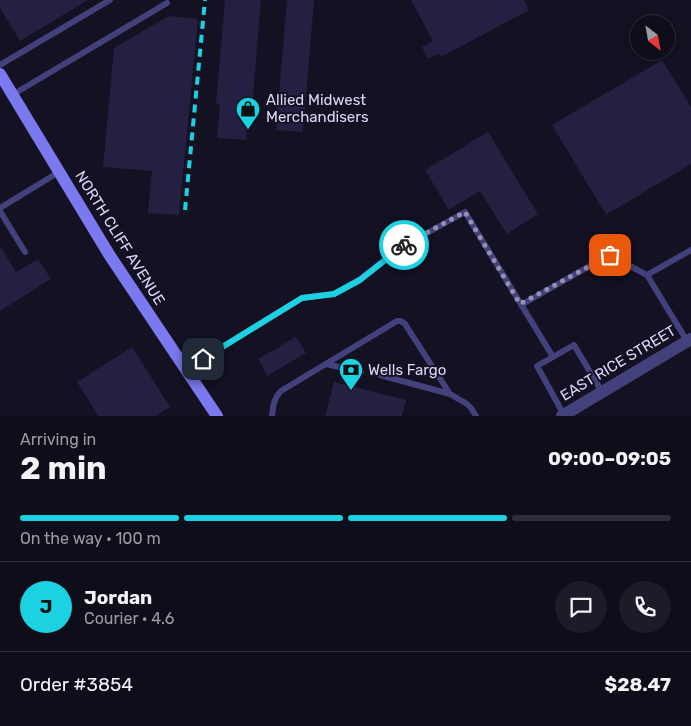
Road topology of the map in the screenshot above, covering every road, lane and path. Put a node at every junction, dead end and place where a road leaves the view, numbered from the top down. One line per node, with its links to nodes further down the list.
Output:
1 (110, 0): 3 (lane)
2 (167, 3): 5 (lane)
3 (0, 65)
4 (0, 74): 5 (main road, NORTH CLIFF AVENUE)
5 (12, 95): 6 (main road, NORTH CLIFF AVENUE)
6 (59, 172): 7 (lane); 15 (main road, NORTH CLIFF AVENUE)
7 (0, 210): 9 (lane)
8 (691, 250): 10 (lane)
9 (25, 252)
10 (647, 275): 11 (lane); 12 (lane)
11 (520, 304): 13 (lane); 15 (lane)
12 (689, 340): 18 (street, EAST RICE STREET)
13 (553, 357): 18 (lane); 20 (lane)
14 (326, 364): 16 (lane); 19 (lane); 22 (lane)
15 (186, 369): 21 (main road, NORTH CLIFF AVENUE)
16 (361, 372)
17 (380, 375): 19 (lane)
18 (602, 392): 20 (street, EAST RICE STREET)
19 (450, 394): 23 (lane)
20 (563, 415)
21 (217, 416)
22 (272, 416)
23 (476, 416)

